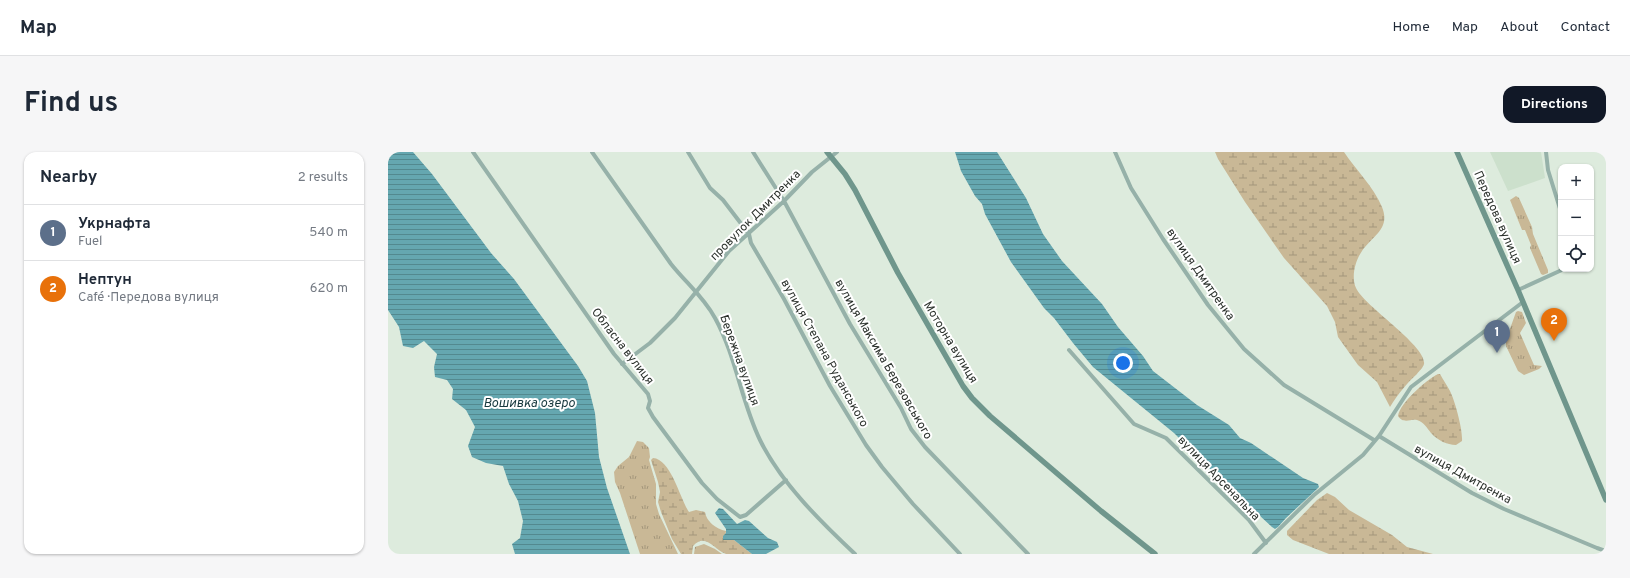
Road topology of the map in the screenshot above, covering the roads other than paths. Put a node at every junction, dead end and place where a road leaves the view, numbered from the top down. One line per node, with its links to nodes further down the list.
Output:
1 (473, 152): 19 (street, Обласна вулиця)
2 (592, 152): 16 (street, Бережна вулиця)
3 (688, 152): 13 (street, вулиця Степана Руданського)
4 (753, 152): 11 (street, вулиця Максима Березовського)
5 (827, 152): 10 (street, Моторна вулиця)
6 (837, 152): 10 (street, провулок Дмитренка)
7 (1115, 152): 21 (street, вулиця Дмитренка)
8 (1458, 152): 15 (street, Передова вулиця)
9 (1546, 152): 12 (street)
10 (832, 157): 11 (street, провулок Дмитренка); 29 (street, Моторна вулиця)
11 (784, 201): 13 (street, провулок Дмитренка); 28 (street, вулиця Максима Березовського)
12 (1558, 202)
13 (749, 234): 16 (street, провулок Дмитренка); 27 (street, вулиця Степана Руданського)
14 (1558, 272): 15 (street)
15 (1518, 290): 17 (street, Передова вулиця)
16 (697, 291): 19 (street, провулок Дмитренка); 22 (street, Бережна вулиця)
17 (1523, 302): 20 (street); 23 (street, Передова вулиця)
18 (1069, 350): 24 (street, вулиця Арсенальна)
19 (622, 364): 22 (street, Обласна вулиця)
20 (1379, 436): 21 (street); 25 (street, вулиця Дмитренка)
21 (1374, 440): 24 (street)
22 (786, 480): 26 (street, Бережна вулиця)
23 (1606, 500)
24 (1266, 543): 30 (street)
25 (1606, 551)
26 (855, 554)
27 (960, 554)
28 (1028, 554)
29 (1155, 554)
30 (1254, 554)

